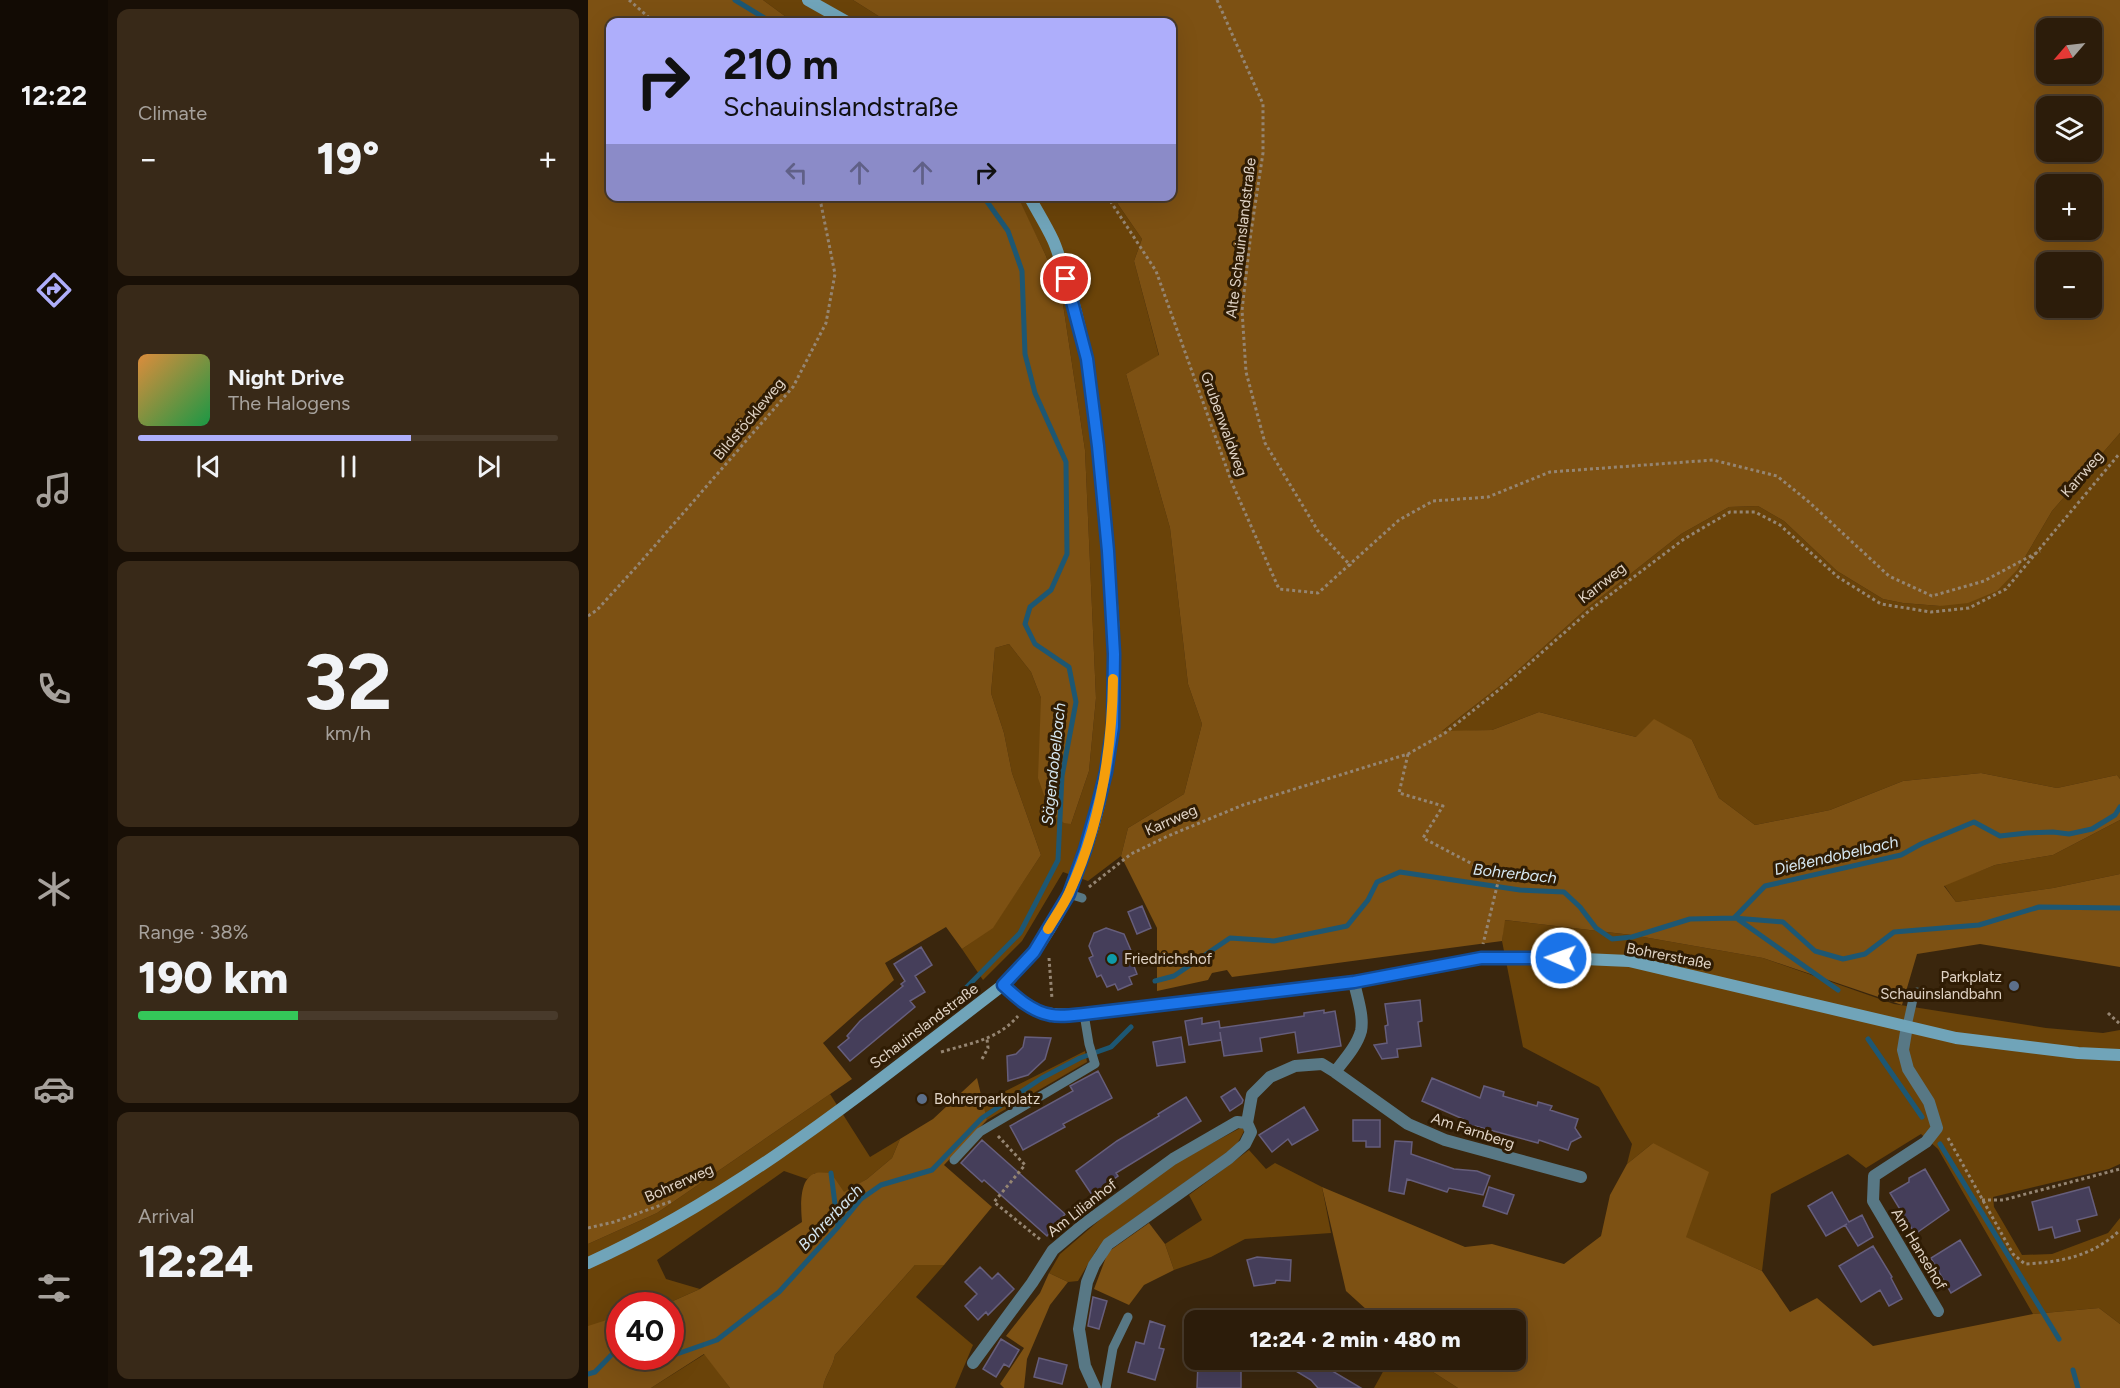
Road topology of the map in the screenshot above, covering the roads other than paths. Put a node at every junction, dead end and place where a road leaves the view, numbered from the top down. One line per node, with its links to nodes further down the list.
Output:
1 (808, 0): 2 (main road)
2 (840, 18)
3 (1032, 201): 4 (main road, Schauinslandstraße)
4 (1069, 894): 5 (lane); 7 (main road, Schauinslandstraße)
5 (1082, 898)
6 (1354, 982): 9 (main road, Bohrerstraße); 10 (main road, Bohrerstraße); 12 (street)
7 (1003, 985): 9 (main road, Bohrerstraße); 16 (main road, Schauinslandstraße)
8 (1917, 992): 10 (lane)
9 (1084, 1014): 14 (lane)
10 (1906, 1026): 11 (main road, Bohrerstraße); 17 (street, Am Hansehof)
11 (2120, 1055)
12 (1335, 1072): 13 (street); 15 (street, Am Farnberg)
13 (1247, 1123): 19 (street, Am Lilianhof); 20 (street)
14 (954, 1160)
15 (1581, 1177)
16 (588, 1263)
17 (1938, 1311)
18 (1128, 1317): 21 (lane)
19 (973, 1363)
20 (1095, 1388)
21 (1106, 1388)

